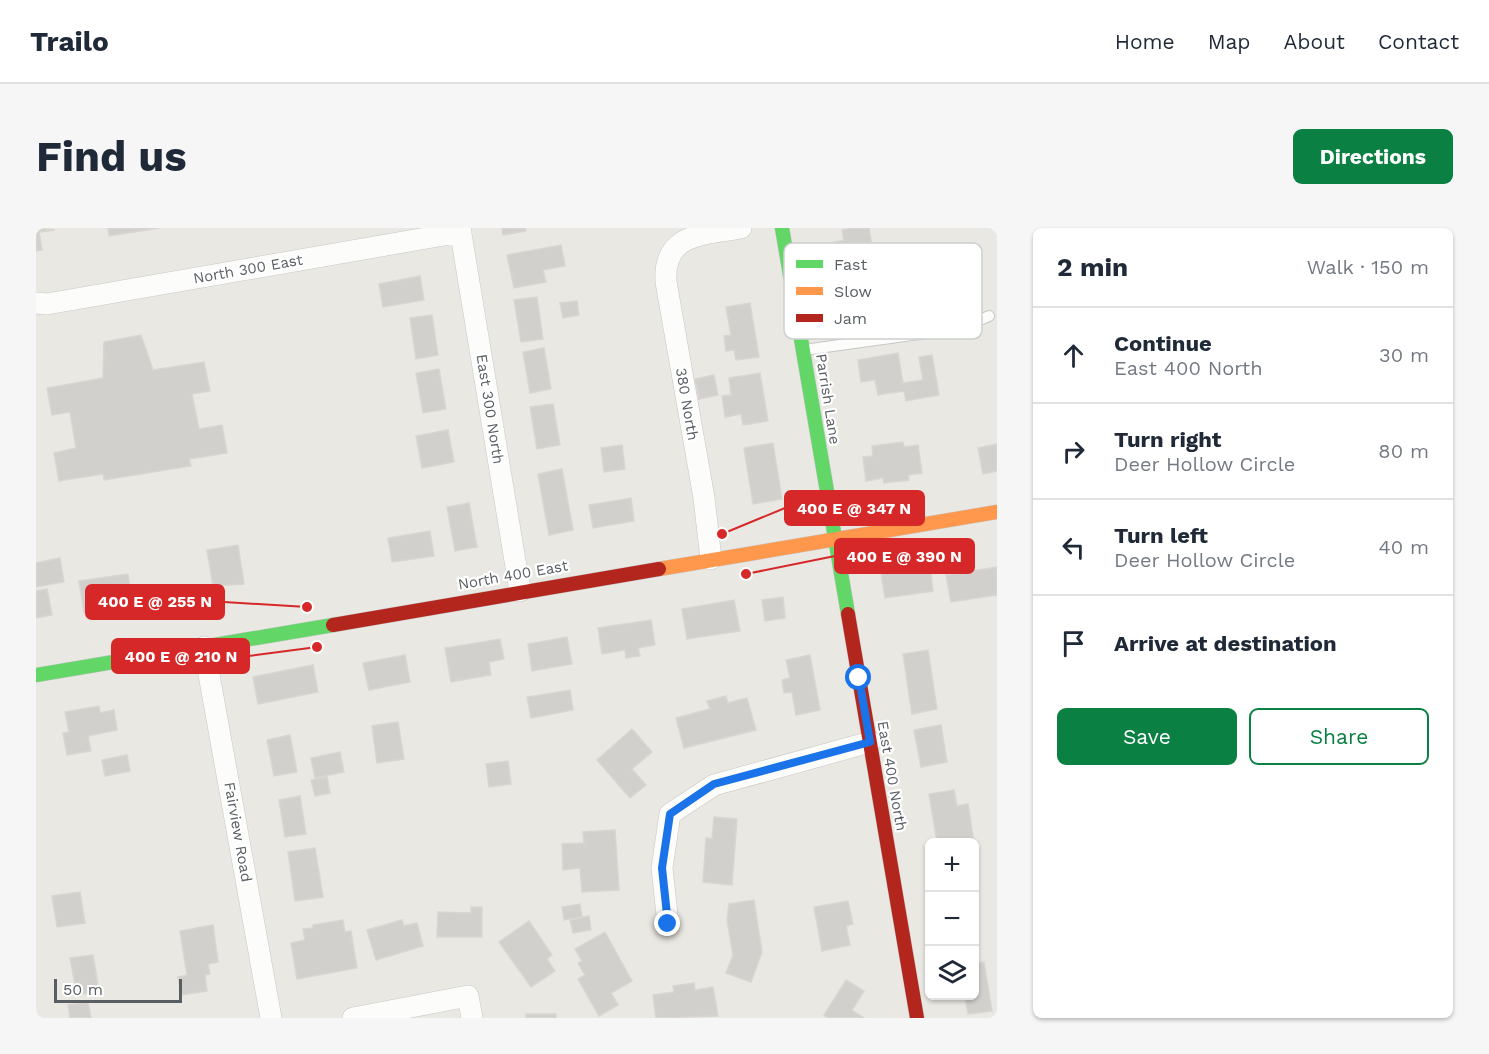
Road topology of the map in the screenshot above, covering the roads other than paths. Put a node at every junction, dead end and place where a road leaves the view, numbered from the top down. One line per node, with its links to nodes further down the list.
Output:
1 (741, 228): 13 (street, 380 North)
2 (782, 228): 4 (street, Parrish Lane)
3 (460, 230): 5 (street, North 300 East); 14 (street, East 300 North)
4 (785, 243)
5 (36, 303)
6 (989, 316): 7 (lane)
7 (982, 319)
8 (801, 339): 10 (street, Parrish Lane)
9 (882, 339): 10 (lane)
10 (803, 350): 12 (street, Parrish Lane)
11 (997, 512): 12 (street, North 400 East)
12 (834, 539): 13 (street, North 400 East); 17 (street, East 400 North)
13 (711, 560): 14 (street, North 400 East)
14 (520, 591): 15 (street, North 400 East)
15 (204, 647): 16 (street, North 400 East); 19 (street, Fairview Road)
16 (36, 675)
17 (870, 742): 18 (street); 22 (street, East 400 North)
18 (668, 924)
19 (272, 1018)
20 (353, 1018): 21 (street)
21 (472, 1018)
22 (917, 1018)

